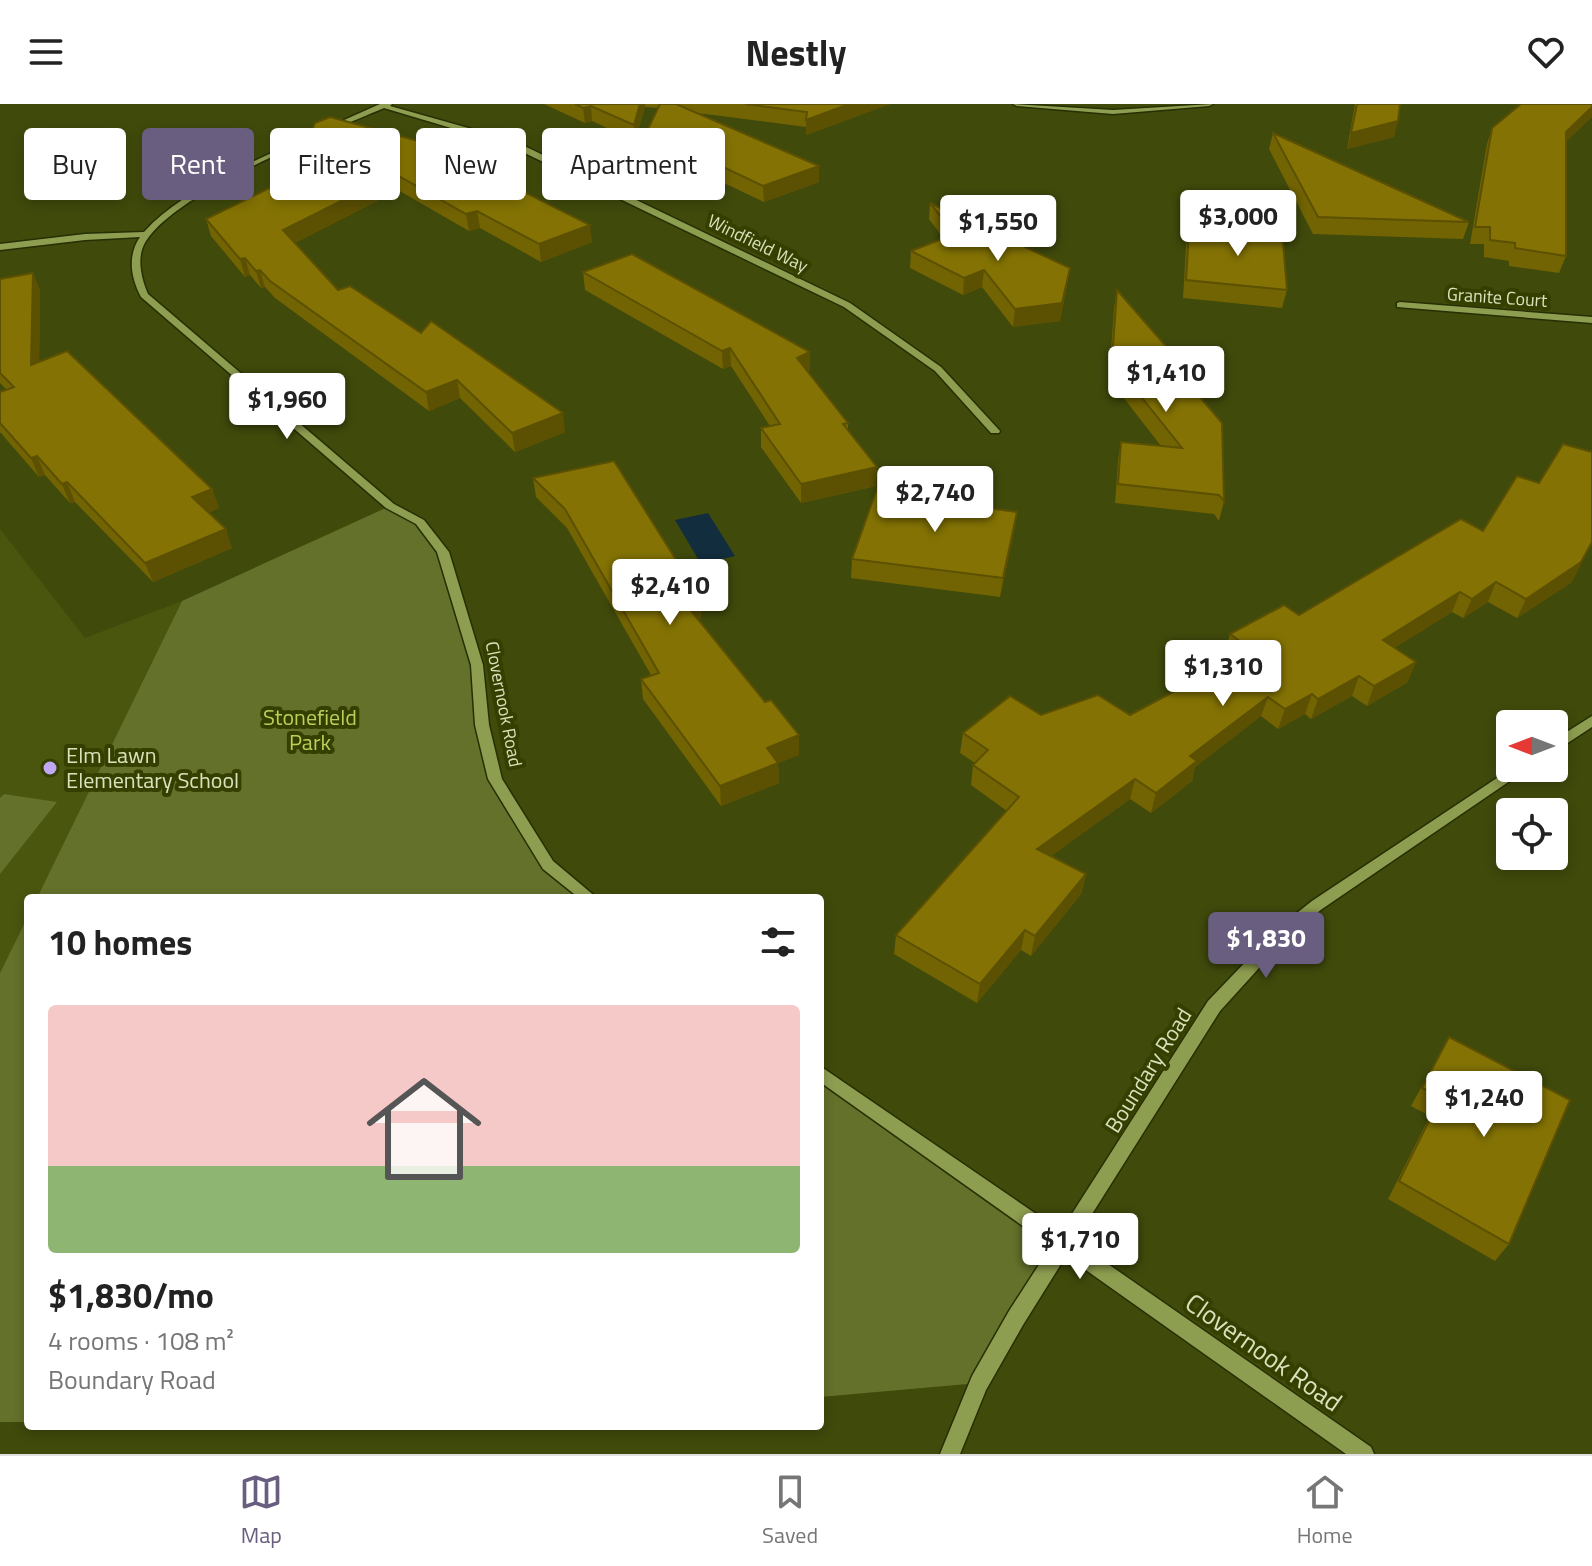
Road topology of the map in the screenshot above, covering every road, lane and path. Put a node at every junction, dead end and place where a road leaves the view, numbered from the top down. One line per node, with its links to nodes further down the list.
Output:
1 (1017, 104): 2 (street)
2 (1209, 104)
3 (386, 105): 4 (street); 8 (street, Windfield Way)
4 (148, 234): 5 (street); 12 (street, Clovernook Road)
5 (0, 247)
6 (1400, 305): 7 (street, Granite Court)
7 (1592, 320)
8 (995, 431)
9 (1592, 721): 10 (street)
10 (1568, 737)
11 (1501, 782): 14 (street, Boundary Road)
12 (584, 894)
13 (824, 1076): 14 (street, Clovernook Road)
14 (1065, 1244): 15 (street, Boundary Road); 16 (street, Clovernook Road)
15 (950, 1454)
16 (1364, 1454)

